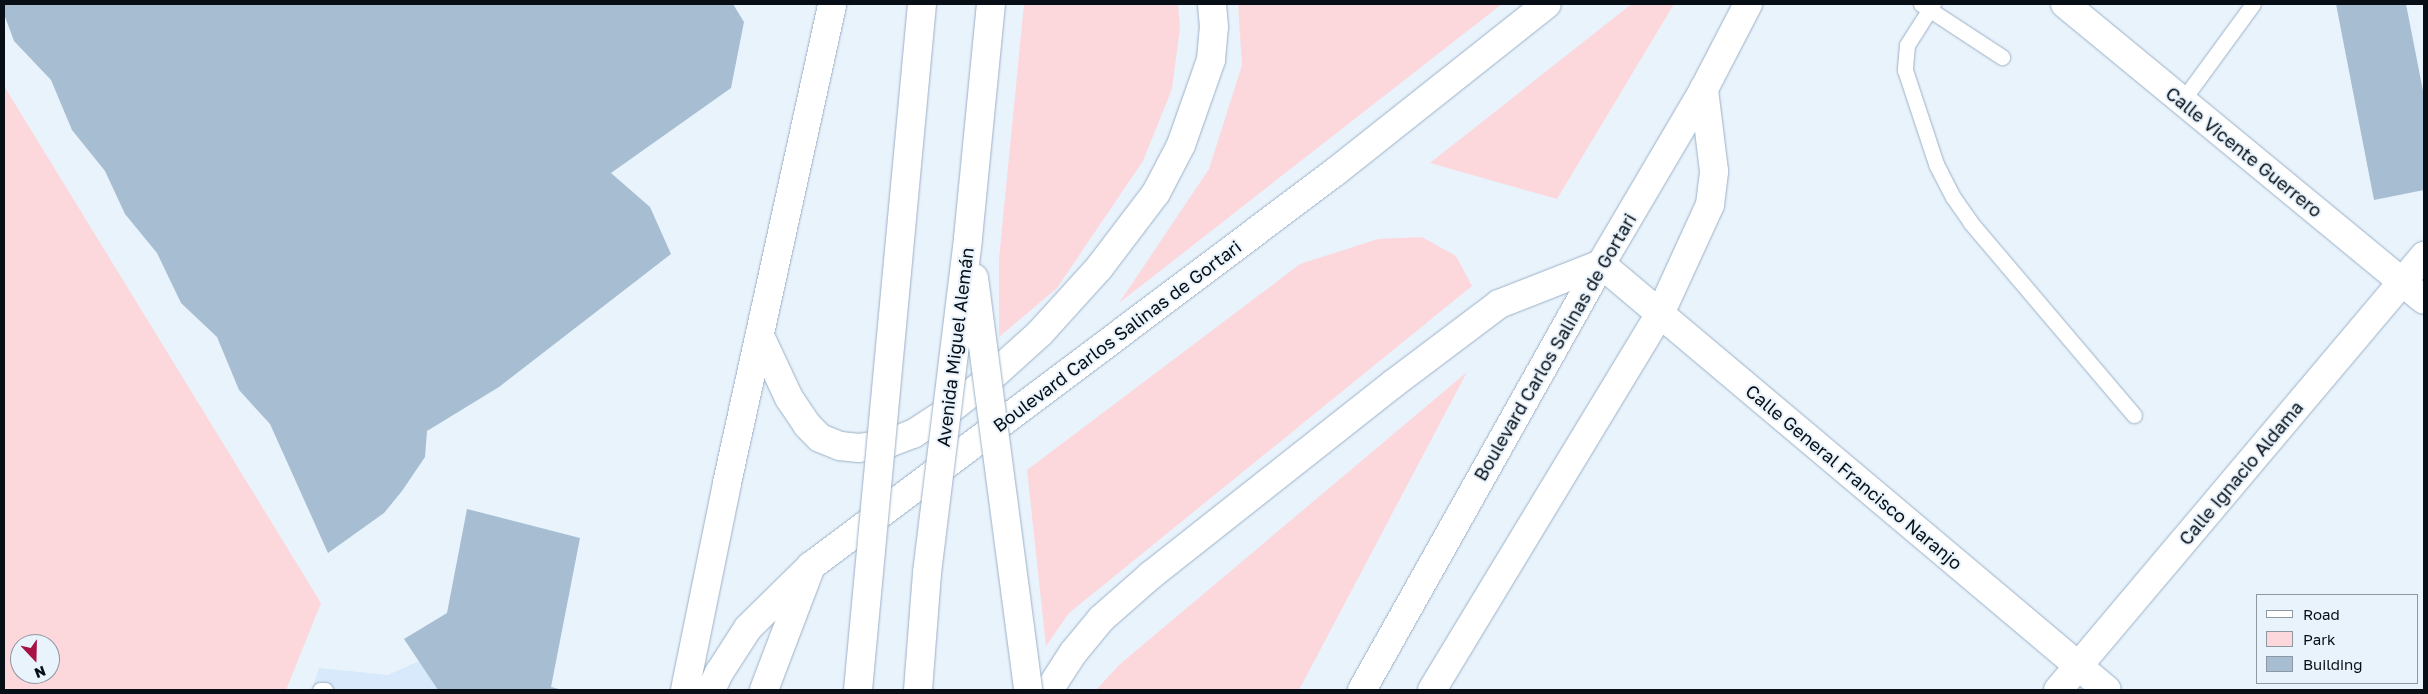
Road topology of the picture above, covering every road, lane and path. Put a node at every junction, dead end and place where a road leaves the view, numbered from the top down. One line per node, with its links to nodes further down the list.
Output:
1 (832, 4): 19 (main road)
2 (922, 4): 28 (main road, bridge)
3 (991, 4): 13 (main road, Avenida Miguel Alemán, bridge)
4 (1212, 4): 19 (main road)
5 (1547, 4): 21 (main road, Boulevard Carlos Salinas de Gortari)
6 (1748, 4): 11 (main road, Boulevard Carlos Salinas de Gortari)
7 (2065, 4): 12 (main road, Calle Vicente Guerrero)
8 (2253, 4): 12 (lane)
9 (1928, 5): 10 (lane); 20 (lane)
10 (2002, 57)
11 (1704, 90): 15 (main road, Boulevard Carlos Salinas de Gortari); 18 (main road)
12 (2182, 100): 16 (main road, Calle Vicente Guerrero)
13 (968, 238): 29 (main road, Avenida Miguel Alemán, bridge); 30 (main road, bridge)
14 (2424, 256): 16 (main road, Calle Ignacio Aldama)
15 (1601, 264): 18 (main road, Calle General Francisco Naranjo); 31 (main road); 32 (main road, Boulevard Carlos Salinas de Gortari)
16 (2403, 282): 17 (main road, Calle Vicente Guerrero); 22 (main road, Calle Ignacio Aldama)
17 (2424, 300)
18 (1660, 314): 22 (main road, Calle General Francisco Naranjo); 33 (main road)
19 (760, 336): 25 (main road)
20 (2134, 415)
21 (811, 566): 26 (main road, Boulevard Carlos Salinas de Gortari); 27 (main road)
22 (2078, 666): 34 (main road, Calle Ignacio Aldama); 35 (main road, Calle General Francisco Naranjo)
23 (320, 690): 24 (lane)
24 (325, 690)
25 (685, 690)
26 (711, 690)
27 (764, 690)
28 (858, 690)
29 (918, 690)
30 (1028, 690)
31 (1050, 690)
32 (1362, 690)
33 (1432, 690)
34 (2058, 690)
35 (2108, 690)

